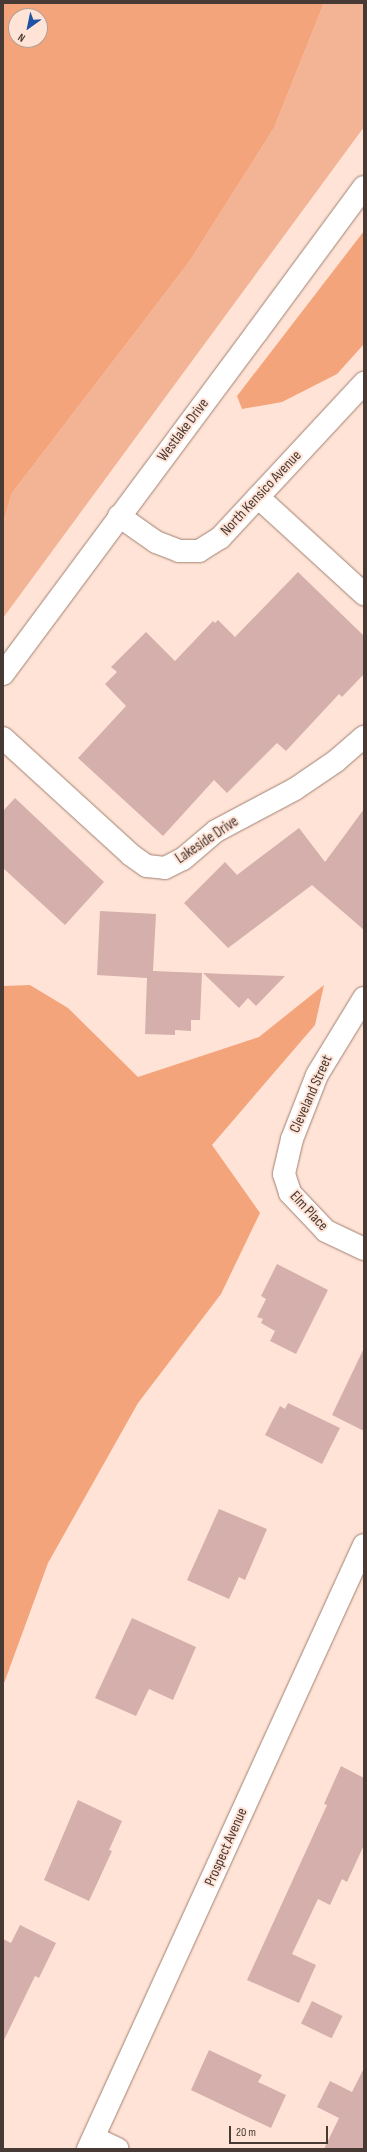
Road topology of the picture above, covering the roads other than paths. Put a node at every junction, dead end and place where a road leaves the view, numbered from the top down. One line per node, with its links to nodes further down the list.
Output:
1 (364, 187): 4 (street, Westlake Drive)
2 (364, 383): 3 (street, North Kensico Avenue)
3 (258, 497): 4 (street, North Kensico Avenue); 5 (street)
4 (119, 516): 6 (street, Westlake Drive)
5 (364, 594)
6 (3, 674)
7 (364, 737): 8 (street, Lakeside Drive)
8 (3, 738)
9 (364, 998): 10 (street, Cleveland Street)
10 (289, 1152): 11 (street, Elm Place)
11 (364, 1249)
12 (364, 1545): 13 (street, Prospect Avenue)
13 (91, 2143): 14 (street)
14 (118, 2149)

